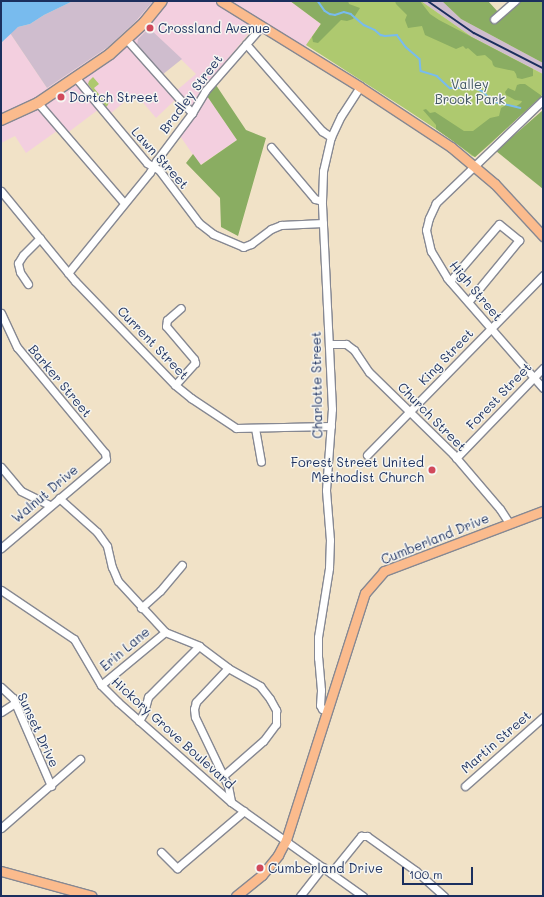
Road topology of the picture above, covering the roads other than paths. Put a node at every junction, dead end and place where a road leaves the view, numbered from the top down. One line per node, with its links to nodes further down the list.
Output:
1 (162, 1): 6 (highway)
2 (221, 1): 5 (main road)
3 (515, 1): 4 (street)
4 (494, 19)
5 (262, 26): 7 (street, Bradley Street); 9 (main road)
6 (127, 40): 8 (highway); 12 (street)
7 (246, 44): 12 (street, Bradley Street); 14 (street)
8 (76, 78): 11 (highway); 17 (street, Lawn Street)
9 (360, 86): 14 (street, Charlotte Street); 16 (main road)
10 (543, 100): 16 (street, High Street)
11 (38, 103): 13 (highway); 20 (street)
12 (192, 113): 17 (street, Bradley Street)
13 (1, 120)
14 (331, 137): 19 (street, Charlotte Street)
15 (271, 148): 19 (street)
16 (474, 165): 22 (main road); 26 (street, High Street)
17 (153, 167): 20 (street, Bradley Street); 21 (street, Lawn Street)
18 (1, 191): 23 (street, Current Street)
19 (322, 201): 21 (street, Charlotte Street)
20 (124, 203): 24 (street, Bradley Street)
21 (323, 223): 32 (street, Charlotte Street)
22 (543, 236)
23 (40, 238): 24 (street, Current Street); 27 (street)
24 (68, 273): 35 (street, Current Street)
25 (543, 276): 31 (street, King Street)
26 (450, 281): 28 (street, High Street); 28 (street)
27 (28, 284)
28 (468, 302): 31 (street, High Street)
29 (181, 308): 35 (street)
30 (1, 313): 42 (street, Barker Street)
31 (491, 328): 34 (street, High Street); 37 (street, King Street)
32 (330, 344): 37 (street, Church Street); 38 (street, Charlotte Street)
33 (543, 368): 34 (street, Forest Street)
34 (534, 377): 36 (street, High Street); 41 (street, Forest Street)
35 (175, 385): 39 (street, Current Street)
36 (543, 388)
37 (410, 412): 40 (street, King Street); 41 (street, Church Street)
38 (331, 426): 39 (street, Current Street); 59 (street, Charlotte Street)
39 (255, 428): 43 (street)
40 (367, 455)
41 (456, 458): 48 (street, Church Street)
42 (106, 459): 45 (street, Walnut Drive)
43 (261, 461)
44 (1, 467): 46 (street)
45 (59, 498): 46 (street, Walnut Drive); 52 (street)
46 (50, 506): 49 (street, Walnut Drive)
47 (543, 511): 48 (main road, Cumberland Drive)
48 (509, 523): 59 (main road, Cumberland Drive)
49 (1, 548)
50 (182, 565): 52 (street)
51 (1, 590): 56 (street, Hickory Grove Boulevard)
52 (141, 608): 53 (street)
53 (165, 632): 54 (street); 56 (street, Erin Lane)
54 (199, 646): 55 (street); 62 (street)
55 (228, 668): 64 (street); 64 (street)
56 (101, 685): 62 (street, Hickory Grove Boulevard)
57 (1, 687): 58 (street, Sunset Drive)
58 (15, 703): 60 (street); 65 (street, Sunset Drive)
59 (327, 711): 70 (main road, Cumberland Drive)
60 (1, 712)
61 (543, 717): 66 (street, Martin Street)
62 (139, 721): 67 (street, Hickory Grove Boulevard)
63 (80, 759): 65 (street)
64 (223, 776): 67 (street)
65 (51, 786): 69 (street)
66 (465, 786)
67 (231, 802): 68 (street, Hickory Grove Boulevard)
68 (244, 811): 70 (street, Hickory Grove Boulevard); 71 (street)
69 (1, 828)
70 (286, 840): 72 (street, Hickory Grove Boulevard); 76 (main road, Cumberland Drive)
71 (162, 852)
72 (323, 867): 74 (street, Hickory Grove Boulevard); 77 (street)
73 (1, 871): 75 (main road)
74 (331, 873): 78 (street, Hickory Grove Boulevard); 79 (street)
75 (92, 896)
76 (236, 896)
77 (300, 896)
78 (363, 896)
79 (444, 896)

